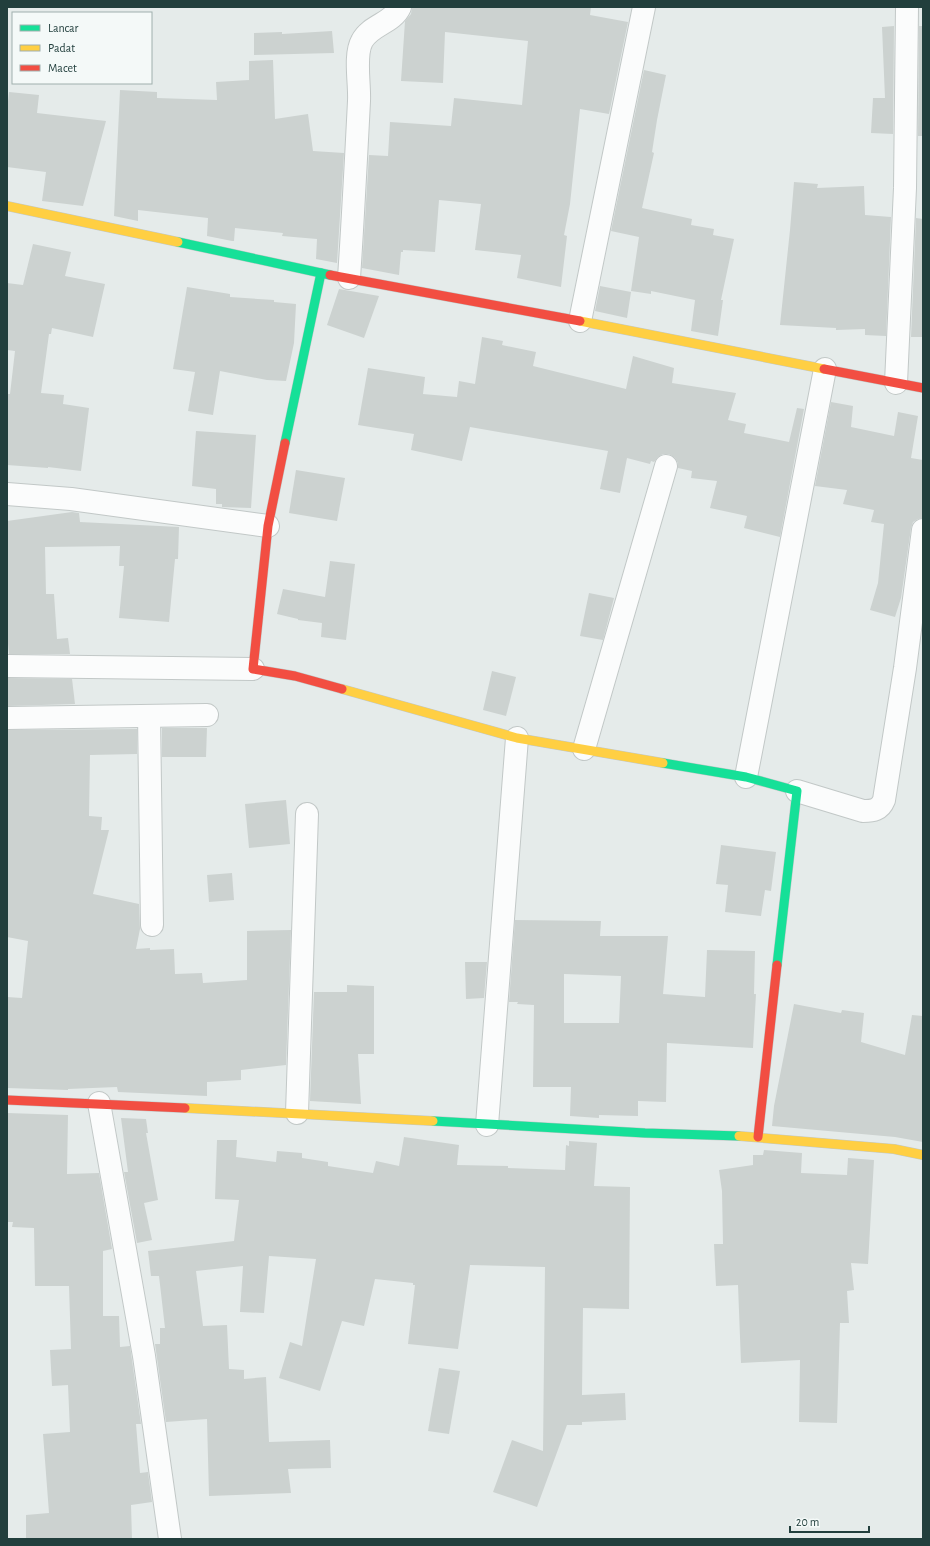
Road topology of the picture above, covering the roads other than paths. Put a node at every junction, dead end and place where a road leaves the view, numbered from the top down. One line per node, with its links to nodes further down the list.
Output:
1 (400, 7): 6 (street)
2 (644, 7): 7 (street)
3 (907, 7): 9 (street)
4 (7, 206): 5 (street)
5 (321, 273): 6 (street); 13 (street)
6 (349, 278): 7 (street)
7 (580, 321): 8 (street)
8 (825, 369): 9 (street); 22 (street)
9 (896, 383): 10 (street)
10 (923, 388)
11 (666, 466): 21 (street)
12 (7, 494): 13 (street)
13 (268, 526): 16 (street)
14 (923, 530): 23 (street)
15 (7, 666): 16 (street)
16 (253, 669): 20 (street)
17 (207, 715): 18 (street)
18 (149, 716): 19 (street); 25 (street)
19 (7, 718)
20 (517, 738): 21 (street); 29 (street)
21 (584, 750): 22 (street)
22 (746, 777): 23 (street)
23 (797, 791): 30 (street)
24 (307, 814): 28 (street)
25 (152, 925)
26 (7, 1100): 27 (street)
27 (99, 1103): 28 (street); 32 (street)
28 (297, 1113): 29 (street)
29 (487, 1125): 30 (street)
30 (758, 1137): 31 (street)
31 (923, 1154)
32 (170, 1539)

